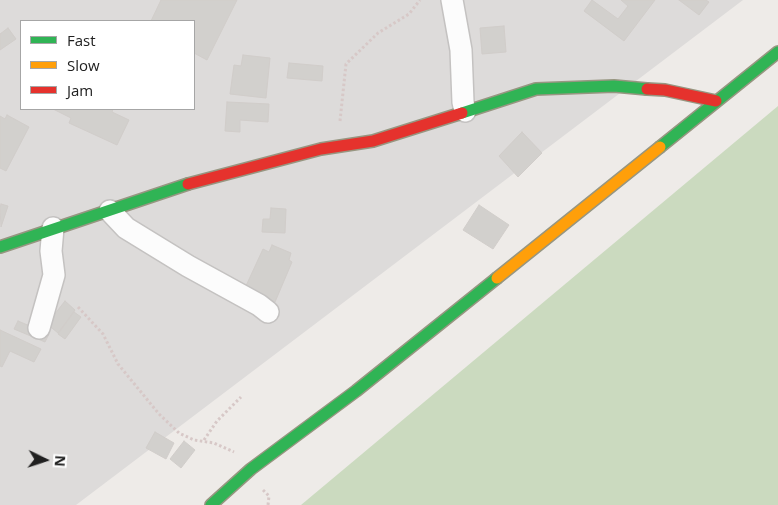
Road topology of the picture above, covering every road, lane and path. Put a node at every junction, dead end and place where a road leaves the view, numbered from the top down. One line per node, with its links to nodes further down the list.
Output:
1 (420, 0): 6 (path)
2 (452, 0): 5 (street)
3 (778, 52): 4 (street)
4 (716, 101): 5 (street); 15 (street)
5 (466, 111): 6 (street)
6 (321, 149): 7 (street)
7 (110, 211): 8 (street); 11 (street)
8 (53, 228): 9 (street); 12 (street)
9 (0, 247)
10 (78, 307): 14 (path)
11 (268, 312)
12 (39, 328)
13 (241, 397): 14 (path)
14 (204, 440): 15 (path)
15 (251, 469): 16 (street); 17 (path)
16 (210, 505)
17 (268, 505)

